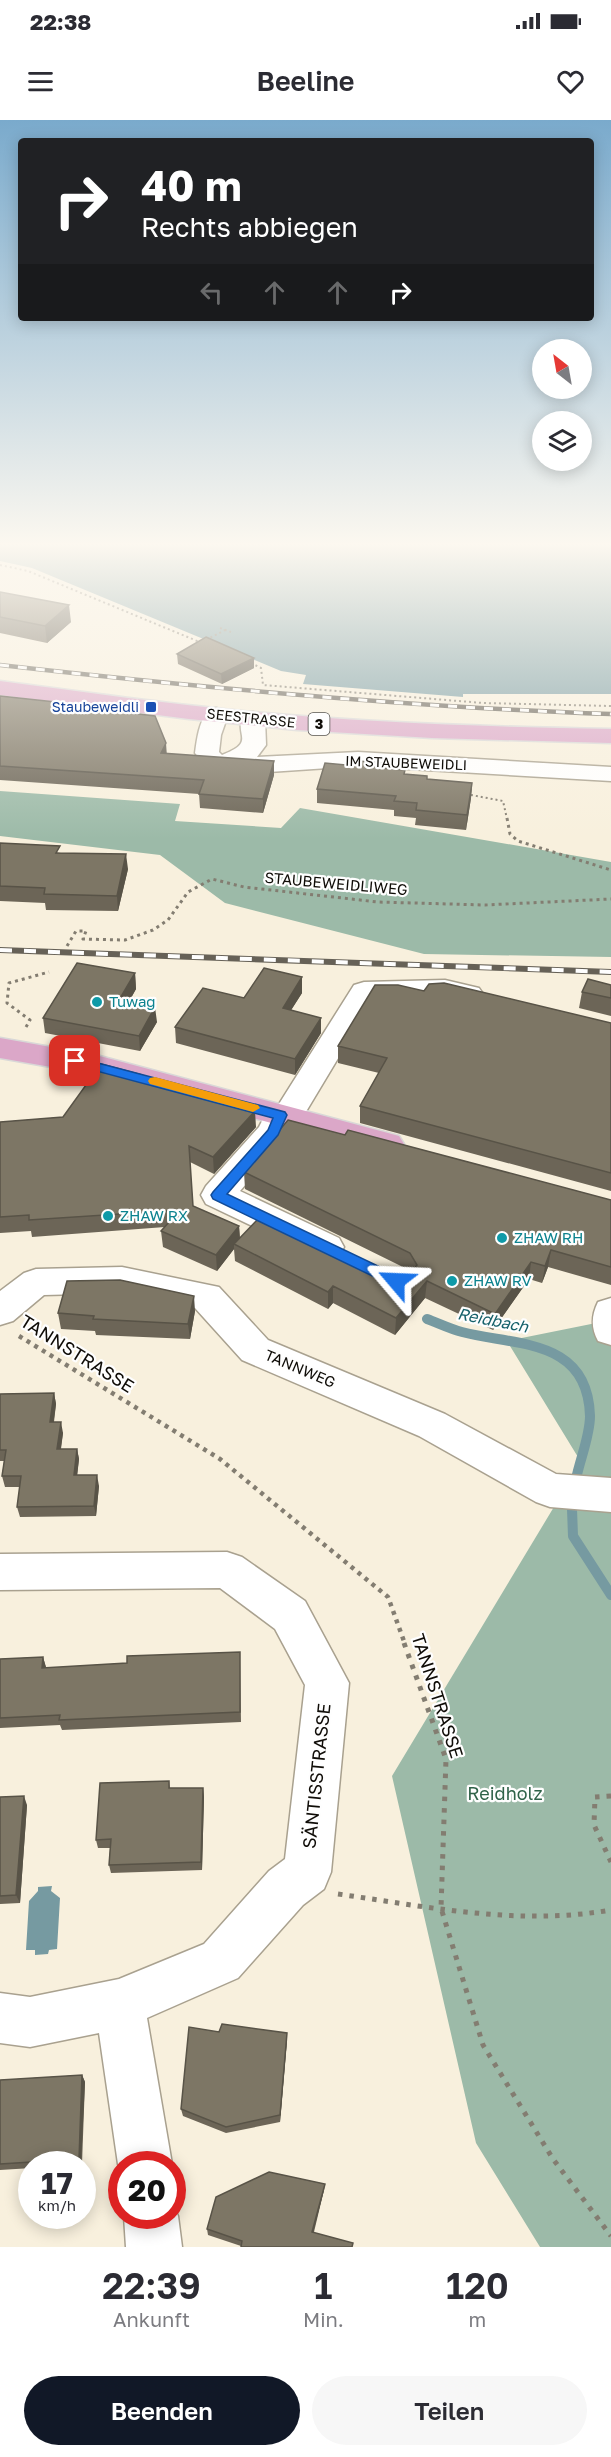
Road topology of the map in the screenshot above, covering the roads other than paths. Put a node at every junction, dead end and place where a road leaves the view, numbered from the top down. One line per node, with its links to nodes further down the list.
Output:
1 (0, 688): 2 (main road, SEESTRASSE / 3)
2 (216, 715): 3 (main road, SEESTRASSE / 3); 5 (street)
3 (253, 719): 4 (main road, SEESTRASSE / 3); 5 (street)
4 (611, 736)
5 (222, 763): 6 (street, IM STAUBEWEIDLI)
6 (611, 774)
7 (500, 1002): 9 (street)
8 (6, 1049): 9 (main road)
9 (283, 1116): 10 (main road); 11 (street)
10 (421, 1153)
11 (354, 1261)
12 (611, 1312): 14 (street)
13 (5, 1321): 15 (street, TANNWEG)
14 (611, 1331)
15 (610, 1495)
16 (0, 1572): 17 (street, SÄNTISSTRASSE)
17 (120, 2004): 18 (street, SÄNTISSTRASSE); 19 (street)
18 (0, 2018)
19 (143, 2151)
20 (152, 2229): 21 (street)
21 (154, 2247)

